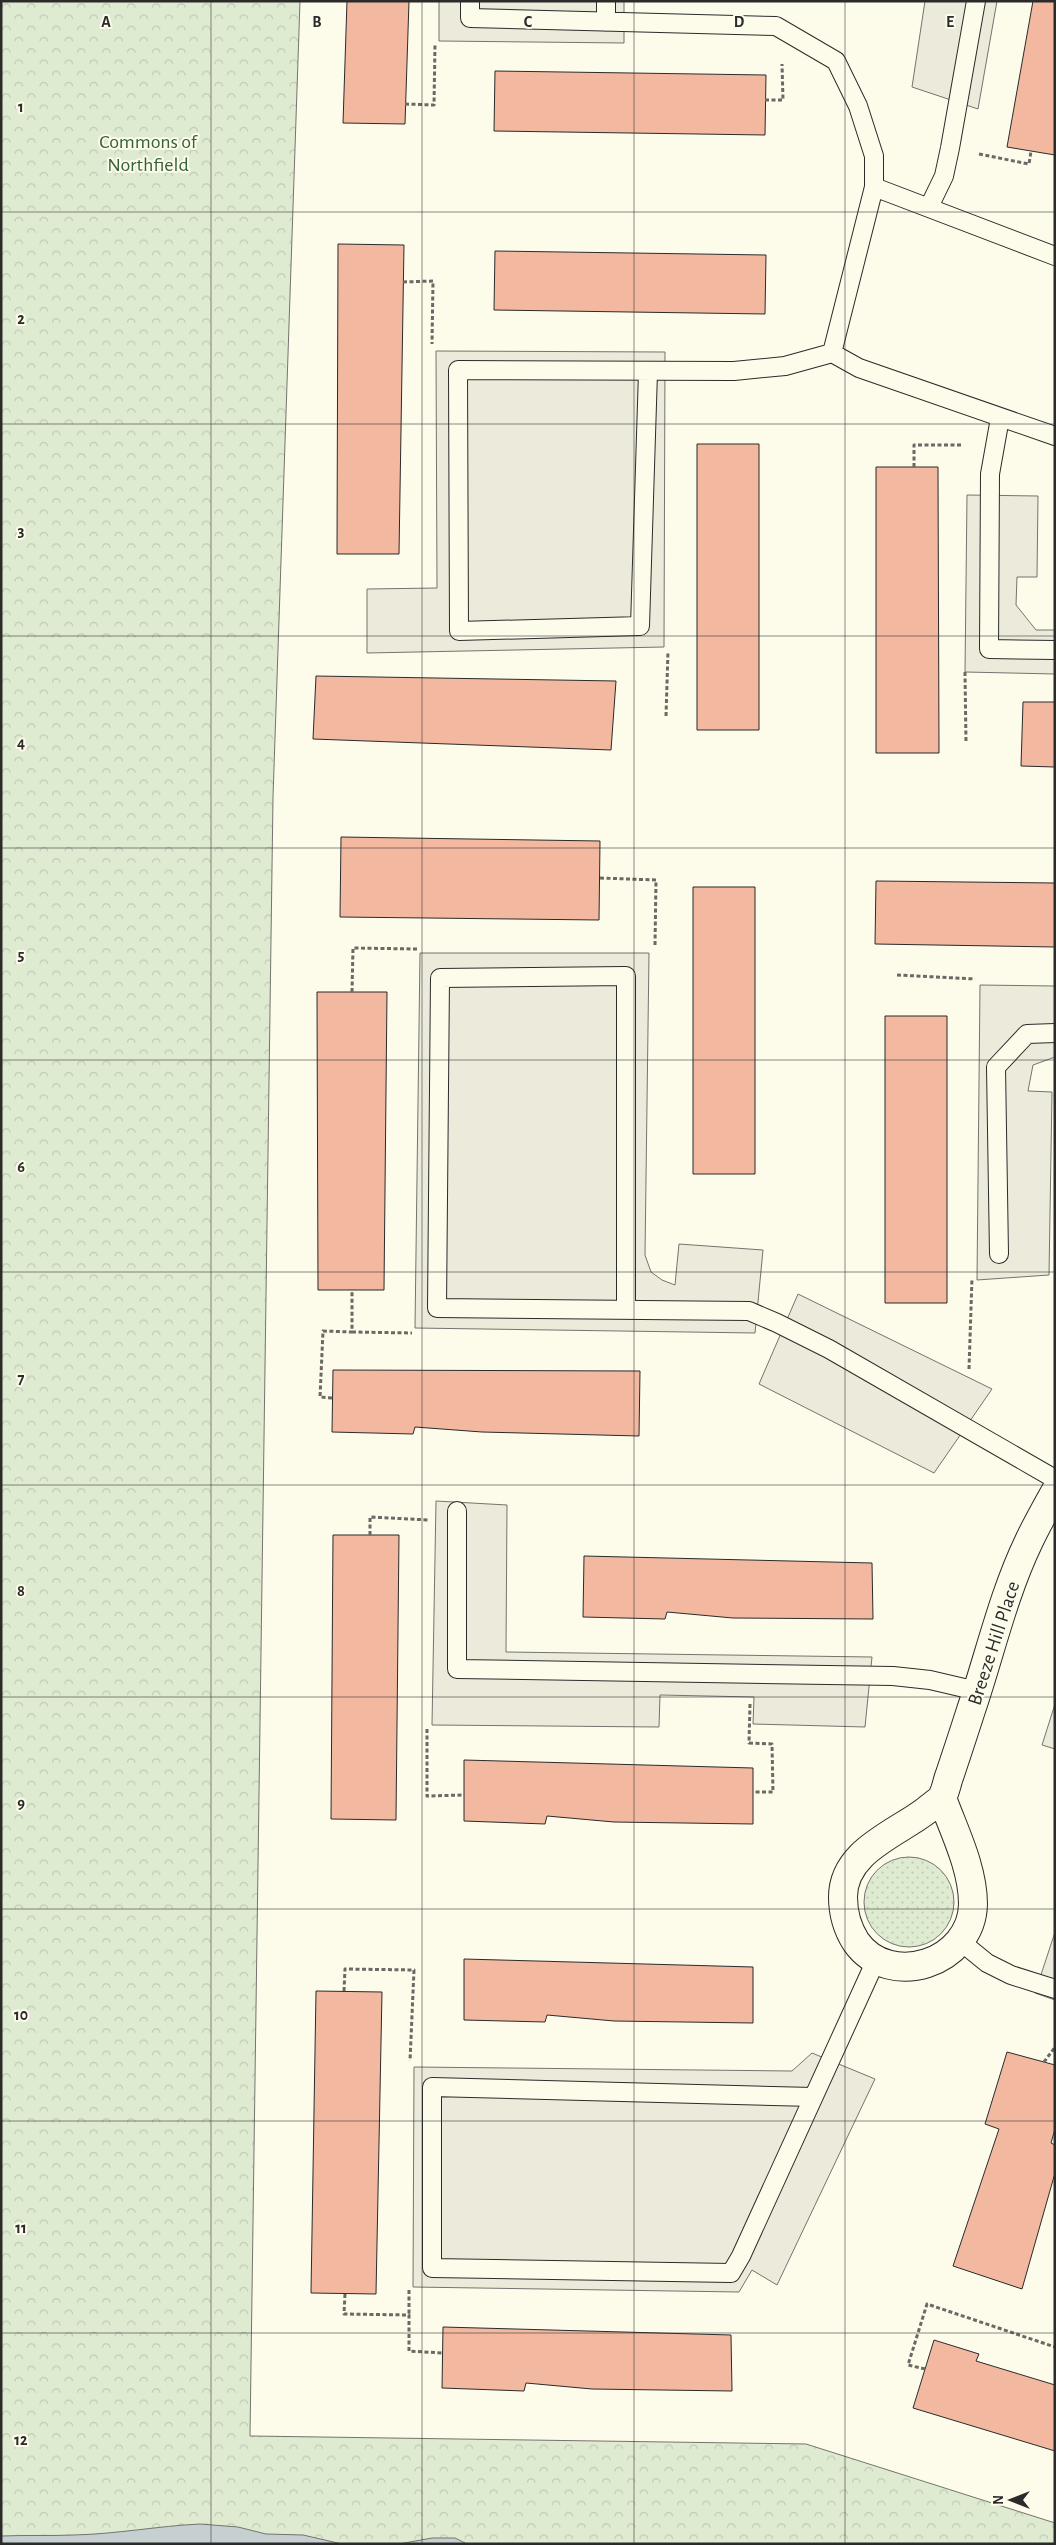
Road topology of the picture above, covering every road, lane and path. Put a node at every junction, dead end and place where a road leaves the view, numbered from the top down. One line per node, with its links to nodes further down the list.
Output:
1 (470, 1): 4 (lane)
2 (606, 1): 4 (lane)
3 (976, 1): 12 (lane)
4 (606, 22): 11 (lane)
5 (435, 44): 8 (path)
6 (782, 57): 7 (path)
7 (765, 100)
8 (405, 104)
9 (1031, 151): 10 (path)
10 (974, 153)
11 (874, 187): 12 (lane); 16 (lane)
12 (929, 207): 13 (lane)
13 (1055, 256)
14 (404, 282): 15 (path)
15 (432, 344)
16 (832, 353): 17 (lane); 18 (lane)
17 (648, 372): 17 (lane)
18 (1000, 418): 19 (lane); 22 (lane)
19 (1055, 436)
20 (963, 445): 21 (path)
21 (914, 467)
22 (1055, 650)
23 (668, 651): 25 (path)
24 (965, 672): 26 (path)
25 (666, 716)
26 (966, 743)
27 (600, 878): 28 (path)
28 (655, 945)
29 (417, 949): 32 (path)
30 (897, 975): 31 (path)
31 (975, 979)
32 (352, 992)
33 (1055, 1033): 34 (lane)
34 (999, 1254)
35 (972, 1278): 40 (path)
36 (352, 1290): 38 (path)
37 (626, 1309): 37 (lane); 42 (lane)
38 (352, 1332): 39 (path); 41 (path)
39 (412, 1333)
40 (969, 1369)
41 (332, 1398)
42 (1055, 1479)
43 (1055, 1492): 47 (street, Breeze Hill Place)
44 (457, 1511): 47 (lane)
45 (431, 1520): 46 (path)
46 (370, 1535)
47 (977, 1691): 52 (street, Breeze Hill Place)
48 (750, 1704): 50 (path)
49 (427, 1730): 51 (path)
50 (753, 1792)
51 (464, 1795)
52 (942, 1798): 53 (street); 54 (street)
53 (960, 1941): 54 (street); 55 (lane)
54 (877, 1958): 60 (lane)
55 (1055, 1989)
56 (344, 1991): 58 (path)
57 (1055, 2047): 59 (path)
58 (410, 2061)
59 (1044, 2062)
60 (813, 2097): 60 (lane)
61 (409, 2290): 63 (path)
62 (345, 2294): 63 (path)
63 (409, 2315): 65 (path)
64 (1055, 2347): 66 (path)
65 (443, 2353)
66 (925, 2369)

